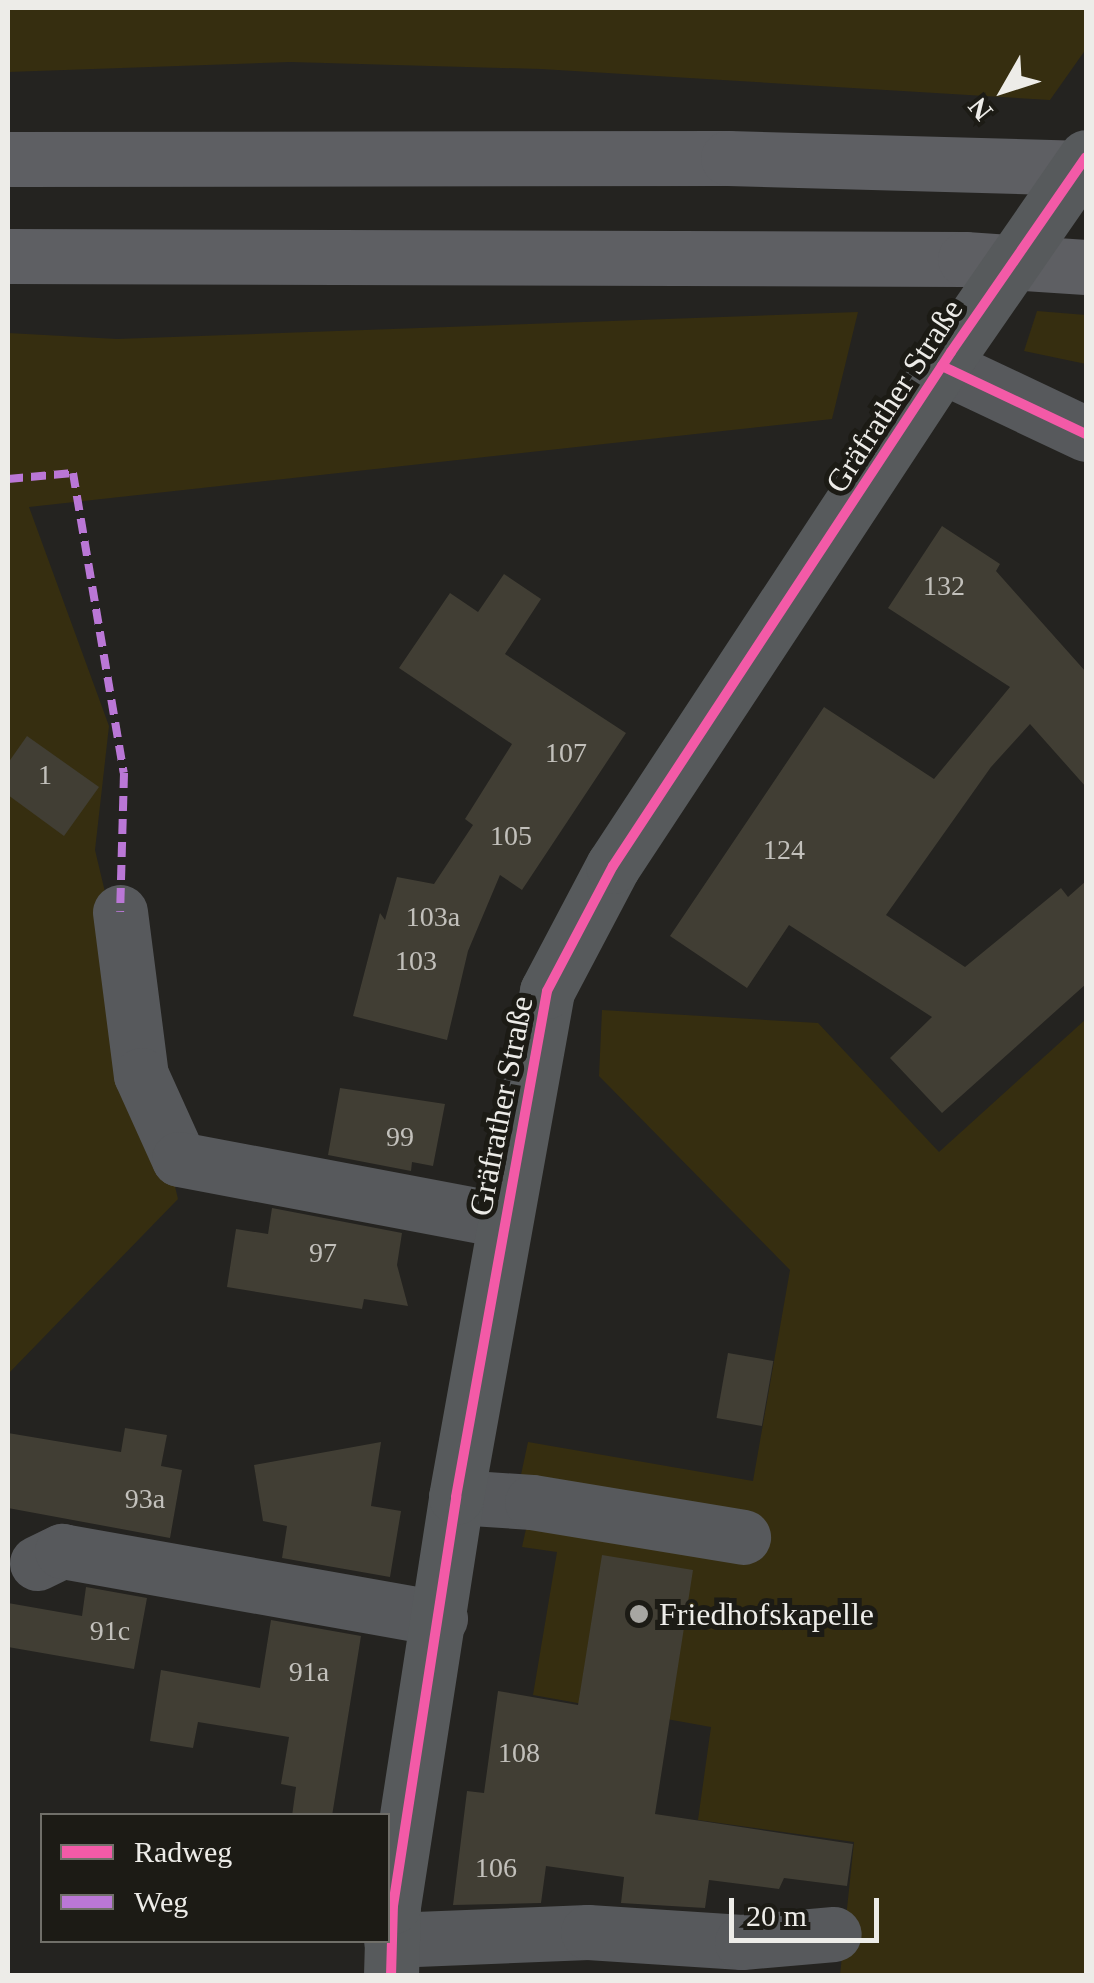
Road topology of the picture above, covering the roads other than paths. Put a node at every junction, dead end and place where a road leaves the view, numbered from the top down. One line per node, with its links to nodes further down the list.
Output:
1 (1086, 156): 6 (main road, Gräfrather Straße, bridge)
2 (8, 159): 3 (highway)
3 (1086, 168)
4 (8, 256): 5 (highway)
5 (1086, 268)
6 (947, 359): 7 (street); 9 (main road, Gräfrather Straße)
7 (1086, 434)
8 (120, 912): 9 (street, Gräfrather Straße)
9 (504, 1220): 10 (main road, Gräfrather Straße)
10 (456, 1497): 11 (street); 13 (main road, Gräfrather Straße)
11 (743, 1537)
12 (37, 1563): 13 (street)
13 (440, 1618): 15 (main road, Gräfrather Straße)
14 (834, 1934): 15 (street)
15 (391, 1958)

